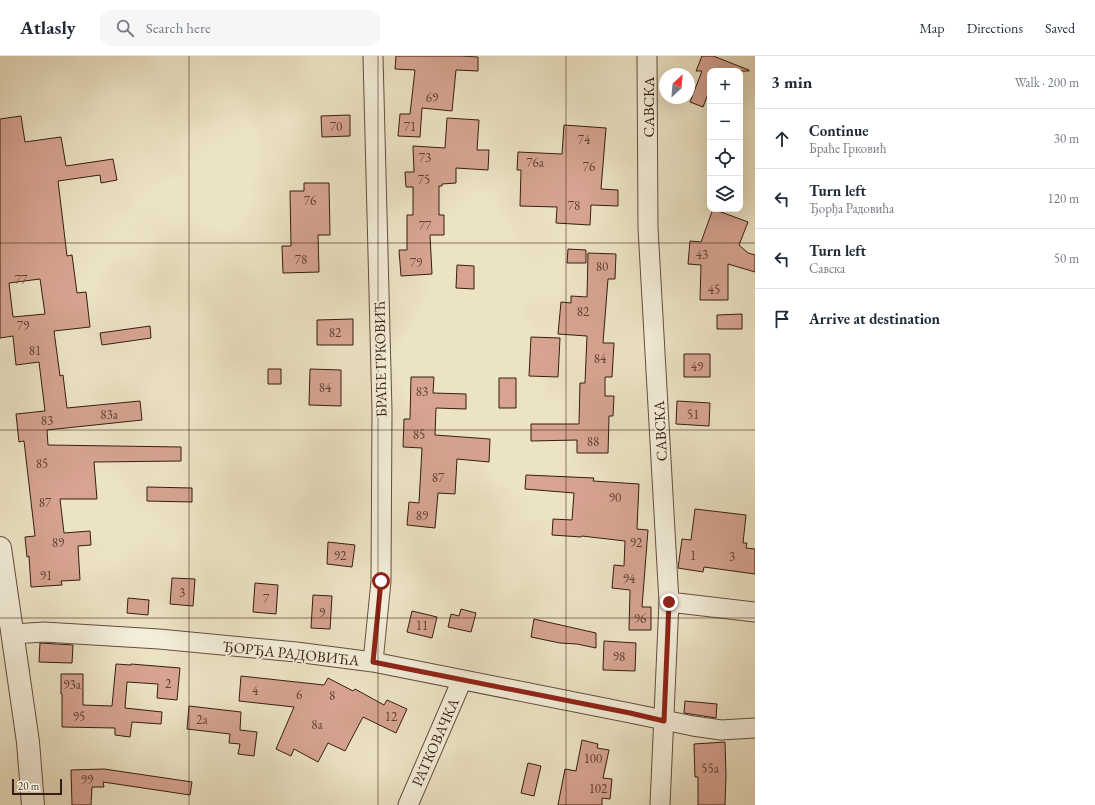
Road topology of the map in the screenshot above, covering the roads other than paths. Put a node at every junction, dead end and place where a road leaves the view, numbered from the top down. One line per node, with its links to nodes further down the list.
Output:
1 (373, 56): 7 (street, БРАЋЕ ГРКОВИЋ)
2 (647, 56): 4 (street, САВСКА)
3 (0, 548): 6 (street)
4 (669, 602): 5 (street); 9 (street, САВСКА)
5 (755, 612)
6 (13, 634): 7 (street, ЂОРЂА РАДОВИЋА); 11 (street)
7 (373, 662): 8 (street, ЂОРЂА РАДОВИЋА)
8 (462, 680): 9 (street, ЂОРЂА РАДОВИЋА); 12 (street, РАТКОВАЧКА)
9 (664, 721): 10 (street, ЂОРЂА РАДОВИЋА); 13 (street, САВСКА)
10 (755, 728)
11 (33, 805)
12 (408, 805)
13 (660, 805)

